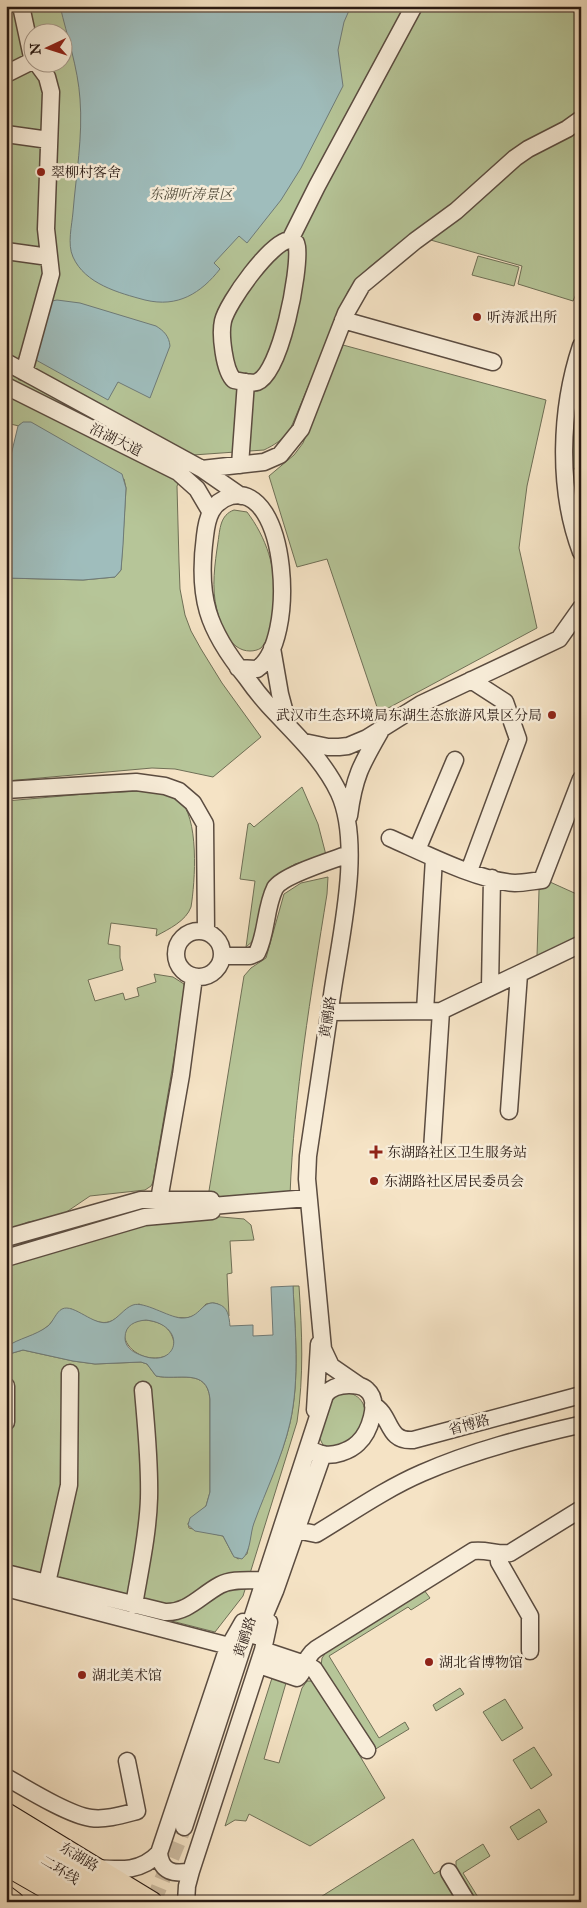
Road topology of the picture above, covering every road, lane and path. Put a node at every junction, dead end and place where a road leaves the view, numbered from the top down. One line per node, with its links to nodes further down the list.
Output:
1 (21, 6): 3 (street)
2 (414, 6): 10 (street)
3 (24, 22)
4 (22, 67): 6 (street)
5 (43, 72): 9 (street)
6 (6, 74)
7 (581, 119): 13 (street)
8 (6, 134): 9 (street)
9 (49, 140): 12 (street)
10 (290, 240): 18 (street); 18 (street)
11 (6, 251): 12 (street)
12 (49, 257): 17 (street)
13 (343, 320): 16 (street); 20 (street)
14 (581, 346): 24 (street)
15 (6, 362): 17 (street)
16 (493, 362)
17 (24, 372): 21 (street)
18 (246, 382): 20 (street)
19 (7, 390): 23 (street, 沿湖大道)
20 (240, 465): 21 (street)
21 (202, 469): 22 (street)
22 (241, 496): 23 (street); 28 (street)
23 (210, 511): 29 (street, 黄鹂路)
24 (581, 552)
25 (581, 608): 27 (street)
26 (581, 633): 27 (street)
27 (559, 639): 30 (street)
28 (272, 648): 29 (street); 31 (street)
29 (238, 668): 31 (street, 黄鹂路)
30 (471, 680): 32 (street); 42 (street)
31 (288, 725): 33 (street, 黄鹂路)
32 (381, 730): 33 (street); 37 (street)
33 (304, 742): 37 (street, 黄鹂路)
34 (455, 760): 39 (street)
35 (581, 779): 43 (street)
36 (6, 790): 44 (street)
37 (348, 826): 40 (street, 黄鹂路)
38 (390, 838): 39 (street)
39 (418, 850): 41 (street)
40 (349, 854): 46 (street); 51 (street, 黄鹂路)
41 (434, 858): 42 (street); 50 (street)
42 (469, 871): 43 (street)
43 (492, 878): 49 (street)
44 (206, 931): 46 (street); 48 (street)
45 (581, 944): 47 (street)
46 (223, 956): 48 (street)
47 (519, 974): 49 (street); 52 (street)
48 (194, 977): 55 (street)
49 (490, 987): 50 (street)
50 (433, 1011): 51 (street); 53 (street)
51 (329, 1012): 54 (street, 黄鹂路)
52 (509, 1111)
53 (432, 1150)
54 (308, 1198): 56 (street); 59 (street, 黄鹂路)
55 (158, 1200): 56 (street); 57 (street)
56 (212, 1206): 58 (street)
57 (6, 1238)
58 (6, 1258)
59 (320, 1327): 62 (street, 黄鹂路); 67 (street, 黄鹂路)
60 (70, 1373): 75 (street)
61 (6, 1386): 66 (street)
62 (360, 1386): 65 (street, 黄鹂路); 67 (street, 黄鹂路)
63 (143, 1390): 78 (street)
64 (581, 1395): 65 (street, 省博路)
65 (373, 1405): 70 (street)
66 (6, 1422)
67 (315, 1425): 69 (street, 黄鹂路)
68 (581, 1428): 72 (street)
69 (308, 1448): 70 (street); 77 (street, 黄鹂路)
70 (322, 1454): 72 (street, 黄鹂路)
71 (581, 1509): 73 (street)
72 (296, 1530): 77 (street, 黄鹂路)
73 (498, 1553): 80 (street); 82 (street)
74 (6, 1573): 75 (street)
75 (48, 1583): 78 (street)
76 (6, 1588): 79 (street)
77 (266, 1588): 78 (street); 79 (street); 81 (street); 87 (street, 黄鹂路)
78 (134, 1605)
79 (230, 1646): 89 (street)
80 (530, 1650)
81 (261, 1657): 82 (street); 92 (street)
82 (301, 1671): 83 (street)
83 (367, 1750)
84 (126, 1762): 85 (street)
85 (6, 1777)
86 (6, 1813): 91 (main road, 东湖路)
87 (187, 1829)
88 (6, 1837): 97 (highway, 二环线)
89 (159, 1853): 91 (street); 92 (street)
90 (6, 1863): 96 (highway, 二环线)
91 (96, 1868): 98 (main road, 东湖路)
92 (191, 1871): 99 (street)
93 (449, 1872): 100 (street)
94 (6, 1896): 95 (main road)
95 (14, 1902)
96 (74, 1902)
97 (115, 1902)
98 (152, 1902)
99 (186, 1902)
100 (467, 1902)

